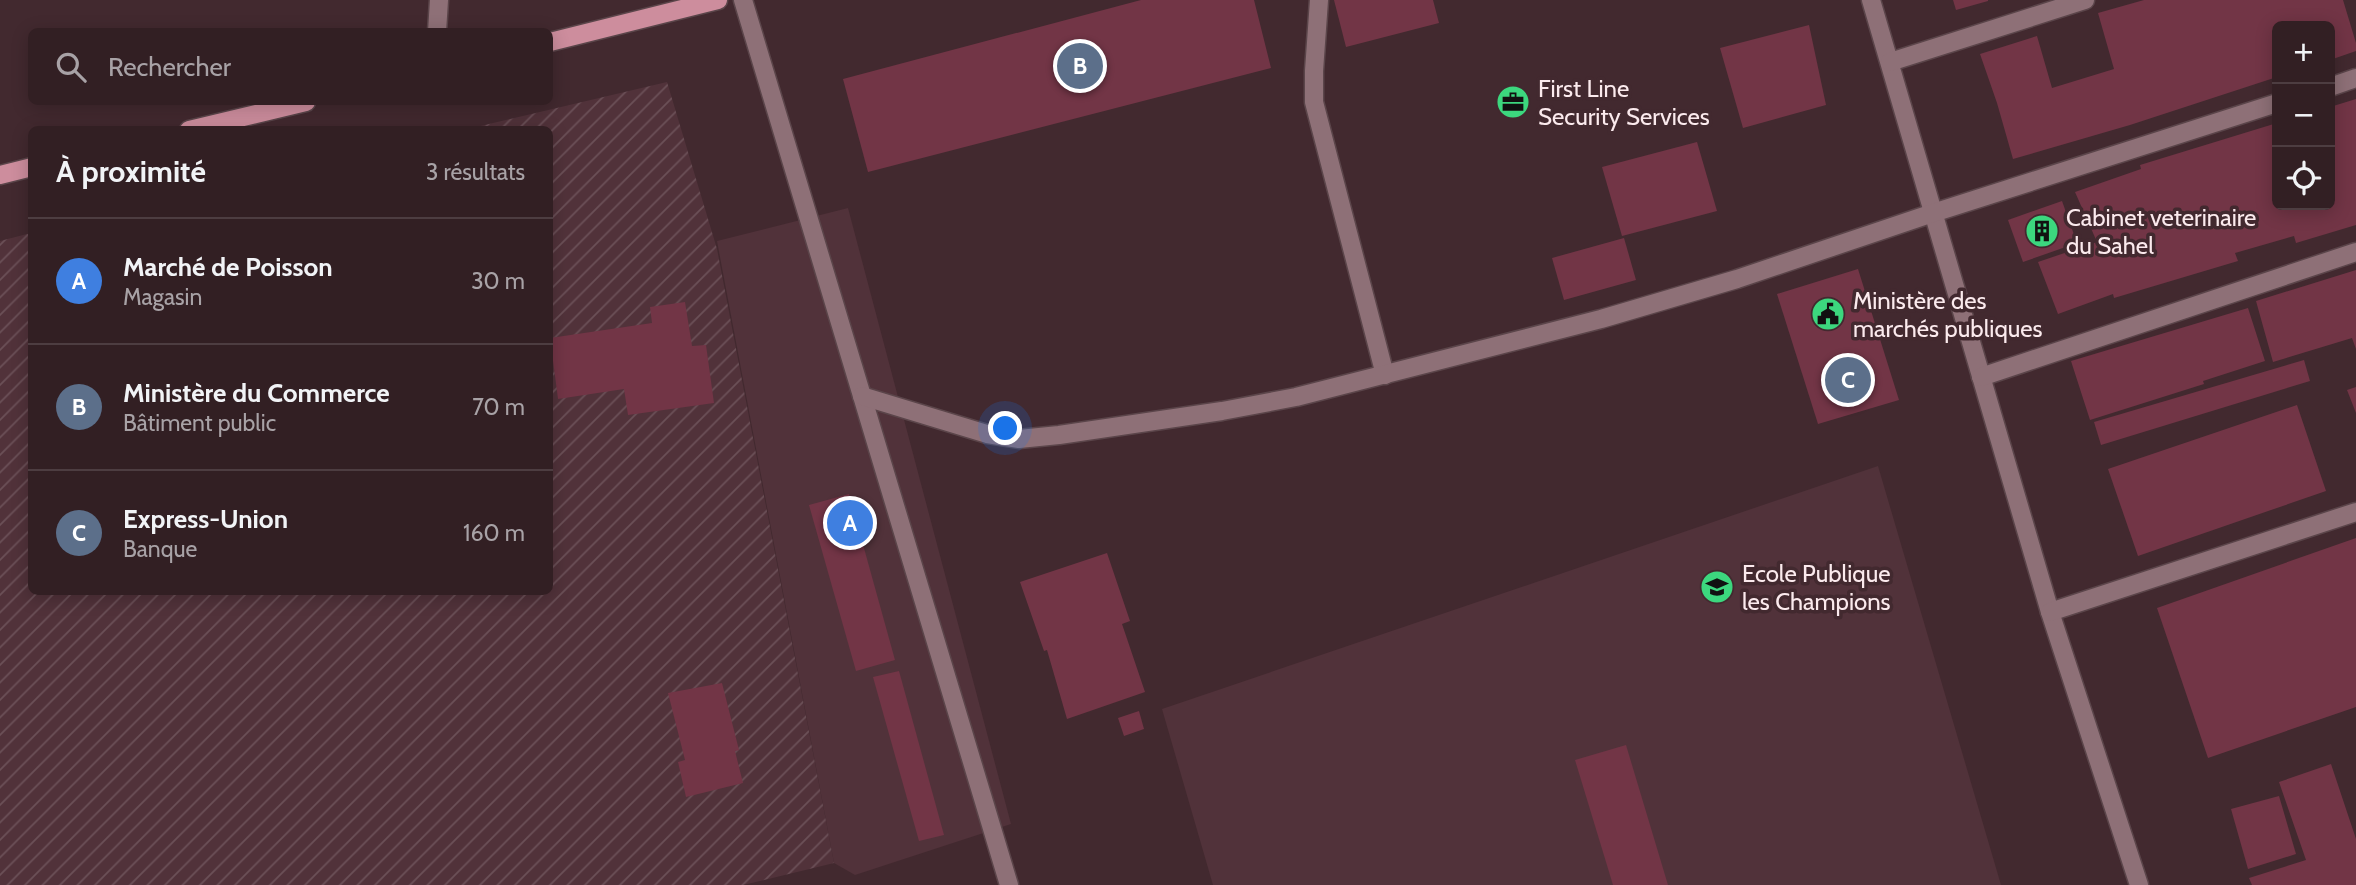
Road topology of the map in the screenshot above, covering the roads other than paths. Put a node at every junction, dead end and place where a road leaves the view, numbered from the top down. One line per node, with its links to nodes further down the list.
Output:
1 (439, 0): 7 (street)
2 (718, 0): 8 (main road)
3 (743, 0): 21 (street)
4 (1319, 0): 19 (street)
5 (1871, 0): 9 (street)
6 (2085, 0): 9 (street)
7 (437, 28)
8 (553, 41)
9 (1890, 62): 17 (street)
10 (2356, 78): 11 (street)
11 (2335, 85)
12 (293, 105): 14 (main road)
13 (2272, 105): 17 (street)
14 (206, 126)
15 (28, 168): 16 (main road)
16 (0, 175)
17 (1933, 213): 19 (street); 20 (street)
18 (2356, 252): 20 (street)
19 (1385, 375): 21 (street)
20 (1981, 377): 23 (street)
21 (862, 396): 24 (street)
22 (2356, 512): 23 (street)
23 (2050, 612): 25 (street)
24 (1009, 885)
25 (2139, 885)

